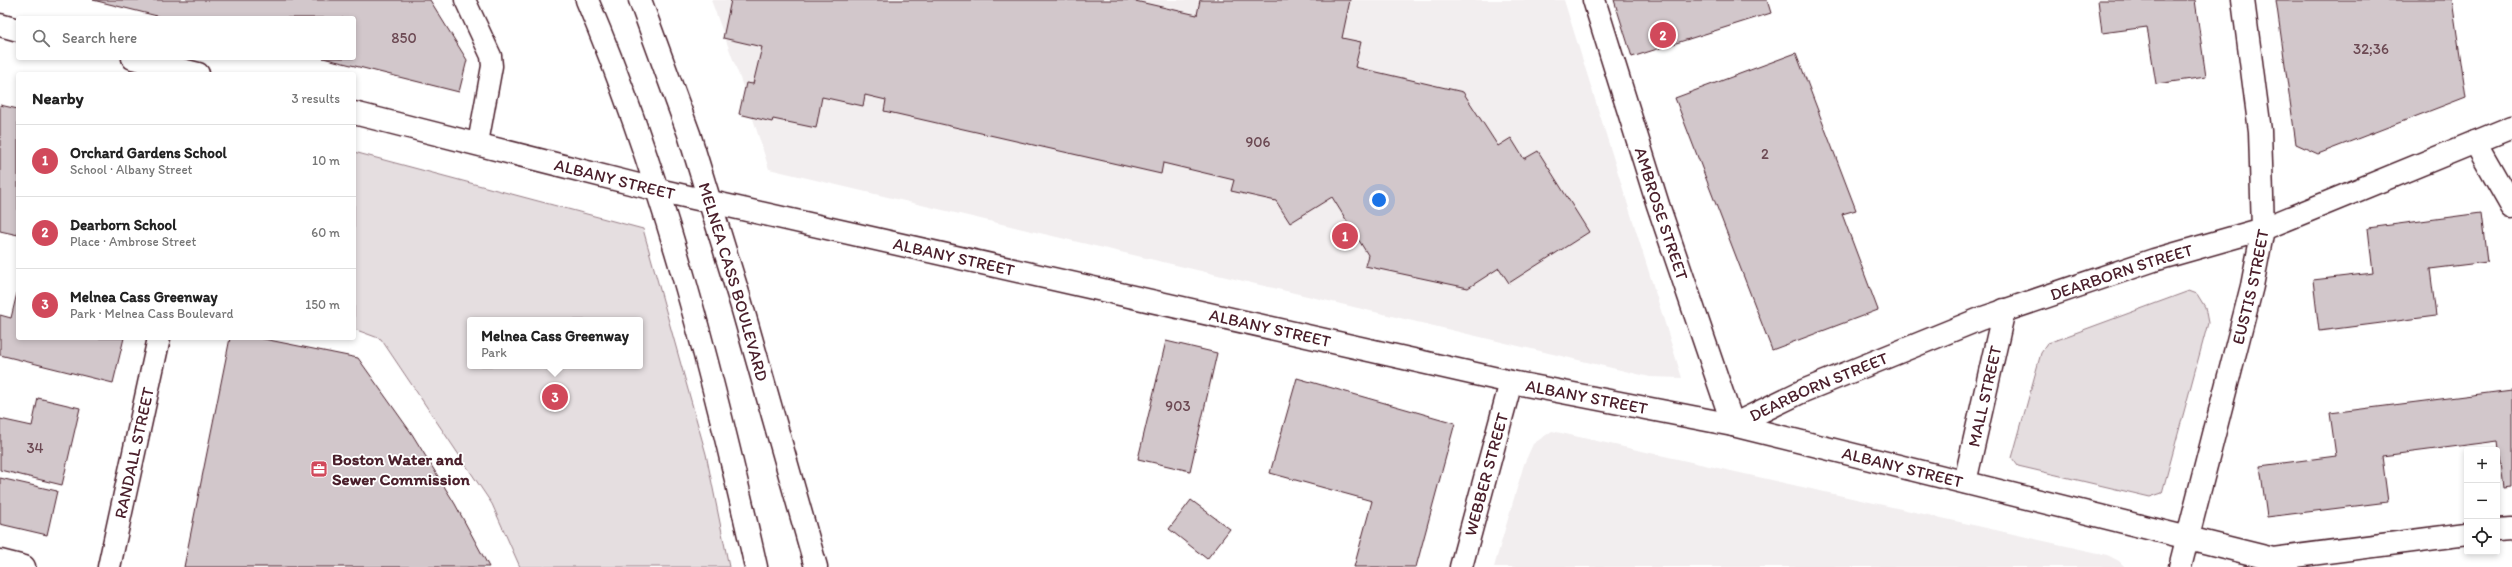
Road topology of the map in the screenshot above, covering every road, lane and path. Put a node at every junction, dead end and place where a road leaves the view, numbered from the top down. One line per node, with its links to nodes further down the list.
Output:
1 (465, 0): 13 (lane)
2 (587, 0): 14 (main road)
3 (640, 0): 15 (main road, MELNEA CASS BOULEVARD)
4 (1594, 0): 21 (main road, AMBROSE STREET)
5 (2243, 0): 17 (main road, EUSTIS STREET)
6 (0, 25): 7 (main road)
7 (16, 29)
8 (141, 60): 9 (main road)
9 (190, 72)
10 (356, 113): 13 (main road, ALBANY STREET)
11 (2512, 127): 12 (main road, DEARBORN STREET)
12 (2476, 142): 16 (main road); 17 (main road, DEARBORN STREET)
13 (478, 143): 14 (main road, ALBANY STREET)
14 (658, 190): 15 (main road, ALBANY STREET); 30 (main road)
15 (710, 201): 20 (main road, ALBANY STREET); 31 (main road, MELNEA CASS BOULEVARD)
16 (2512, 207)
17 (2263, 229): 18 (main road, DEARBORN STREET); 26 (main road, EUSTIS STREET)
18 (2004, 310): 21 (main road, DEARBORN STREET); 22 (main road, MALL STREET)
19 (159, 340): 29 (main road, RANDALL STREET)
20 (1512, 382): 21 (main road, ALBANY STREET); 32 (main road, WEBBER STREET)
21 (1733, 425): 22 (main road, ALBANY STREET)
22 (1965, 482): 26 (main road, ALBANY STREET)
23 (2512, 528): 24 (main road)
24 (2500, 530)
25 (2464, 534): 26 (main road, ALBANY STREET)
26 (2188, 538): 33 (main road, EUSTIS STREET)
27 (0, 561): 28 (main road)
28 (24, 567)
29 (109, 567)
30 (756, 567)
31 (816, 567)
32 (1461, 567)
33 (2180, 567)

